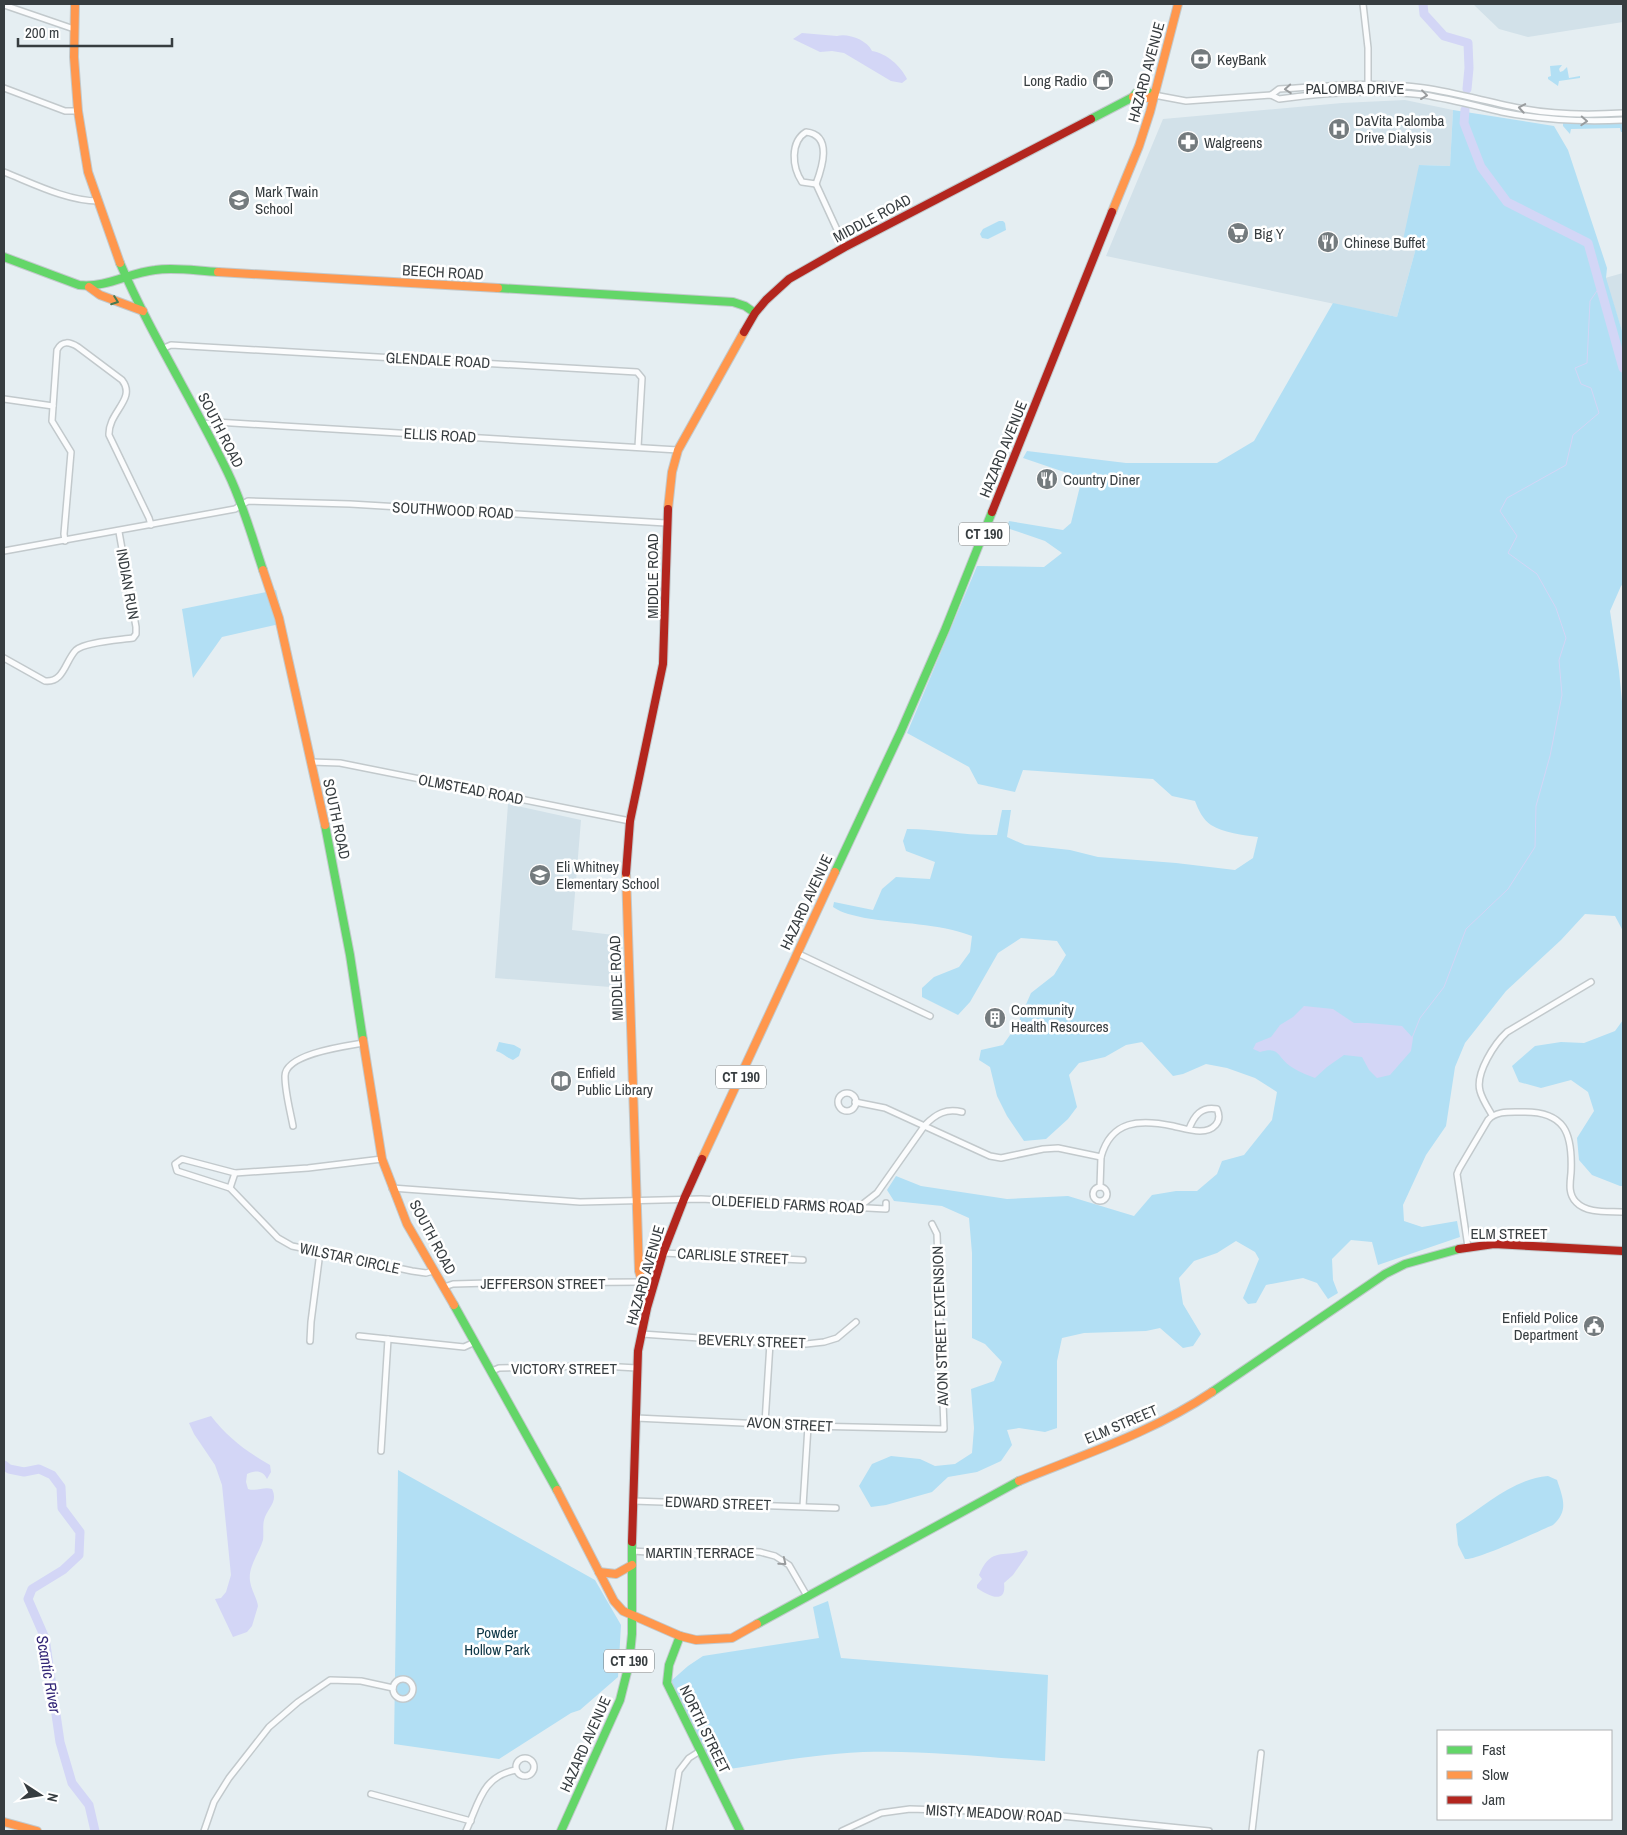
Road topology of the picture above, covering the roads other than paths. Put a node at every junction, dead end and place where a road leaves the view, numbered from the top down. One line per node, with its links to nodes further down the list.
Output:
1 (75, 4): 5 (main road, SOUTH ROAD)
2 (1178, 4): 11 (main road, HAZARD AVENUE / CT 190)
3 (1363, 4): 6 (street)
4 (4, 5): 5 (street)
5 (74, 29): 13 (main road, SOUTH ROAD)
6 (1368, 85): 8 (street); 9 (street, PALOMBA DRIVE); 10 (street, PALOMBA DRIVE, one-way to 10)
7 (4, 88): 13 (street)
8 (1368, 92): 10 (street, PALOMBA DRIVE); 12 (street, PALOMBA DRIVE, one-way to 12)
9 (1441, 92): 12 (street); 14 (street, PALOMBA DRIVE, one-way to 9)
10 (1271, 95): 11 (street, PALOMBA DRIVE)
11 (1154, 96): 21 (main road, MIDDLE ROAD); 42 (main road, HAZARD AVENUE / CT 190)
12 (1439, 98): 16 (street, PALOMBA DRIVE)
13 (78, 111): 20 (main road, SOUTH ROAD)
14 (1554, 112): 15 (street, PALOMBA DRIVE); 16 (street)
15 (1623, 113)
16 (1554, 119): 17 (street, PALOMBA DRIVE, one-way to 17)
17 (1623, 120)
18 (4, 172): 20 (street)
19 (816, 184): 19 (street); 21 (street)
20 (98, 201): 23 (main road, SOUTH ROAD)
21 (845, 247): 26 (main road, MIDDLE ROAD)
22 (4, 257): 24 (main road)
23 (127, 277): 24 (main road, BEECH ROAD); 25 (main road, SOUTH ROAD); 26 (main road, BEECH ROAD)
24 (89, 287): 25 (main road, one-way to 25)
25 (143, 311): 27 (main road, SOUTH ROAD)
26 (756, 313): 32 (main road, MIDDLE ROAD)
27 (164, 348): 30 (main road, SOUTH ROAD); 31 (street, GLENDALE ROAD)
28 (4, 399): 29 (street)
29 (53, 406): 35 (street); 37 (street)
30 (203, 424): 31 (street, ELLIS ROAD); 33 (main road, SOUTH ROAD)
31 (638, 447): 32 (street, ELLIS ROAD)
32 (678, 450): 34 (main road, MIDDLE ROAD)
33 (242, 506): 34 (street, SOUTHWOOD ROAD); 35 (street, INDIAN RUN); 40 (main road, SOUTH ROAD)
34 (666, 523): 41 (main road, MIDDLE ROAD)
35 (151, 525): 36 (street, INDIAN RUN)
36 (119, 532): 37 (street); 39 (street, INDIAN RUN)
37 (65, 541): 38 (street)
38 (4, 551)
39 (4, 658)
40 (311, 762): 41 (street, OLMSTEAD ROAD); 45 (main road, SOUTH ROAD)
41 (630, 821): 59 (main road, MIDDLE ROAD)
42 (797, 954): 44 (street); 58 (main road, HAZARD AVENUE / CT 190)
43 (1592, 982): 48 (street)
44 (930, 1016)
45 (363, 1042): 50 (street); 53 (main road, SOUTH ROAD)
46 (856, 1102): 49 (street)
47 (962, 1112): 49 (street)
48 (1492, 1115): 62 (street); 64 (street)
49 (925, 1125): 52 (street); 61 (street)
50 (293, 1126)
51 (1189, 1130): 51 (street); 52 (street)
52 (1101, 1157): 55 (street)
53 (382, 1159): 54 (street, WILSTAR CIRCLE); 57 (main road, SOUTH ROAD)
54 (235, 1173): 56 (street); 56 (street, WILSTAR CIRCLE)
55 (1100, 1187)
56 (230, 1188): 66 (street, WILSTAR CIRCLE)
57 (392, 1188): 59 (street, OLDEFIELD FARMS ROAD); 69 (main road, SOUTH ROAD)
58 (684, 1200): 59 (street, OLDEFIELD FARMS ROAD); 61 (street, OLDEFIELD FARMS ROAD); 67 (main road, HAZARD AVENUE / CT 190)
59 (637, 1202): 70 (main road, MIDDLE ROAD)
60 (886, 1202): 61 (street, OLDEFIELD FARMS ROAD)
61 (859, 1207)
62 (1623, 1212)
63 (932, 1224): 85 (street, AVON STREET EXTENSION)
64 (1468, 1247): 65 (main road, ELM STREET); 93 (main road, ELM STREET)
65 (1623, 1251)
66 (320, 1252): 69 (street, WILSTAR CIRCLE); 77 (street)
67 (663, 1252): 68 (street, CARLISLE STREET); 71 (main road, HAZARD AVENUE / CT 190)
68 (803, 1260)
69 (434, 1270): 72 (main road, SOUTH ROAD)
70 (643, 1282): 71 (main road); 72 (street, JEFFERSON STREET)
71 (653, 1286): 74 (main road, HAZARD AVENUE / CT 190)
72 (444, 1287): 78 (main road, SOUTH ROAD)
73 (856, 1322): 79 (street, BEVERLY STREET)
74 (642, 1334): 79 (street, BEVERLY STREET); 80 (main road, HAZARD AVENUE / CT 190)
75 (359, 1336): 76 (street)
76 (388, 1339): 78 (street); 86 (street)
77 (310, 1341)
78 (475, 1342): 81 (main road, SOUTH ROAD)
79 (770, 1343): 83 (street)
80 (638, 1368): 81 (street, VICTORY STREET); 82 (main road, HAZARD AVENUE / CT 190)
81 (492, 1371): 92 (main road, SOUTH ROAD)
82 (636, 1418): 83 (street, AVON STREET); 87 (main road, HAZARD AVENUE / CT 190)
83 (765, 1423): 84 (street, AVON STREET)
84 (808, 1426): 85 (street, AVON STREET); 88 (street)
85 (944, 1429)
86 (381, 1451)
87 (633, 1501): 88 (street, EDWARD STREET); 90 (main road, HAZARD AVENUE / CT 190)
88 (803, 1506): 89 (street, EDWARD STREET)
89 (836, 1508)
90 (632, 1552): 91 (main road, HAZARD AVENUE / CT 190); 93 (street, MARTIN TERRACE, one-way to 93)
91 (632, 1565): 92 (main road); 94 (main road, HAZARD AVENUE / CT 190)
92 (599, 1572): 94 (main road, SOUTH ROAD)
93 (807, 1596): 95 (main road, ELM STREET)
94 (632, 1615): 95 (main road, ELM STREET); 106 (main road, HAZARD AVENUE / CT 190)
95 (680, 1636): 97 (main road, NORTH STREET)
96 (393, 1688): 104 (street)
97 (700, 1751): 107 (street); 108 (main road, NORTH STREET)
98 (1261, 1753): 111 (street)
99 (516, 1770): 101 (street)
100 (372, 1794): 101 (street)
101 (471, 1821): 105 (street)
102 (4, 1822): 103 (main road)
103 (36, 1831)
104 (204, 1831)
105 (466, 1831)
106 (561, 1831)
107 (669, 1831)
108 (740, 1831)
109 (842, 1831): 110 (street, MISTY MEADOW ROAD)
110 (1209, 1831)
111 (1252, 1831)

